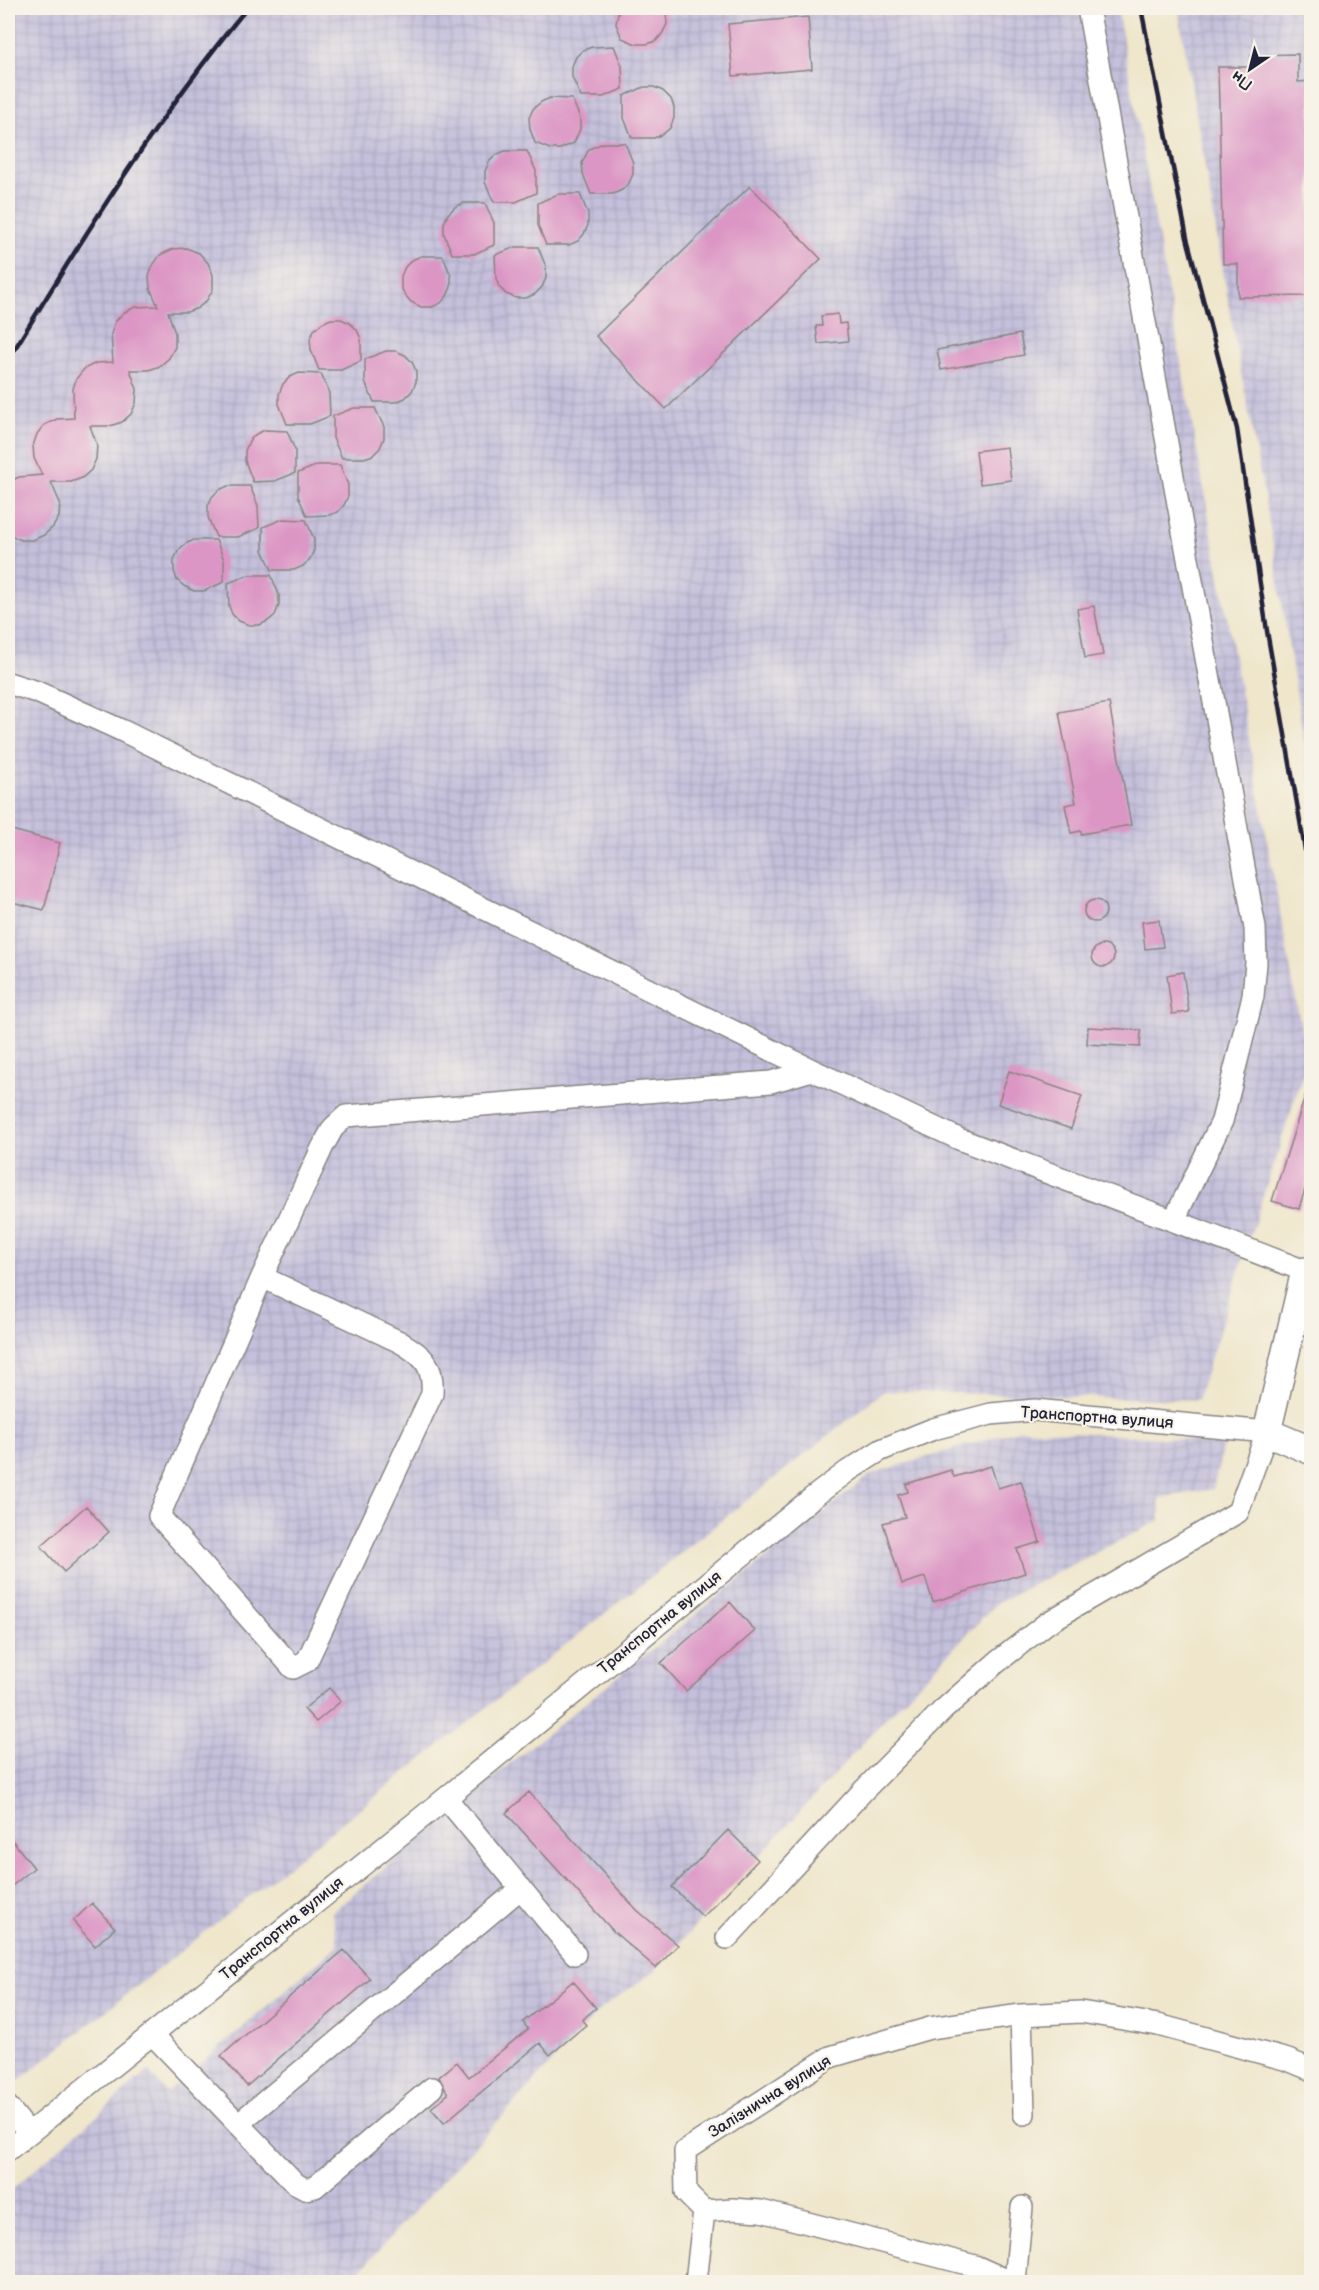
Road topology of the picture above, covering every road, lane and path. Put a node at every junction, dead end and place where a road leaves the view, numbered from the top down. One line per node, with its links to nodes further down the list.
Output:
1 (1088, 8): 4 (street)
2 (8, 682): 3 (street)
3 (812, 1070): 4 (street); 6 (street)
4 (1174, 1220): 5 (street)
5 (1308, 1272): 7 (main road)
6 (262, 1277): 6 (street)
7 (1267, 1432): 8 (main road); 9 (street, Транспортна вулиця); 11 (street)
8 (1311, 1451)
9 (446, 1798): 10 (street); 14 (street, Транспортна вулиця)
10 (521, 1888): 12 (street); 19 (street)
11 (728, 1938)
12 (575, 1954)
13 (1021, 2015): 15 (street, Залізнична вулиця); 18 (street); 23 (street, Залізнична вулиця)
14 (152, 2034): 19 (street); 20 (street, Транспортна вулиця)
15 (1311, 2070)
16 (432, 2088): 19 (street)
17 (8, 2107): 20 (street)
18 (1024, 2114)
19 (239, 2123)
20 (29, 2133): 21 (street, Транспортна вулиця)
21 (8, 2150)
22 (1022, 2207): 25 (street)
23 (704, 2211): 24 (street); 25 (street)
24 (696, 2283)
25 (1013, 2283)

